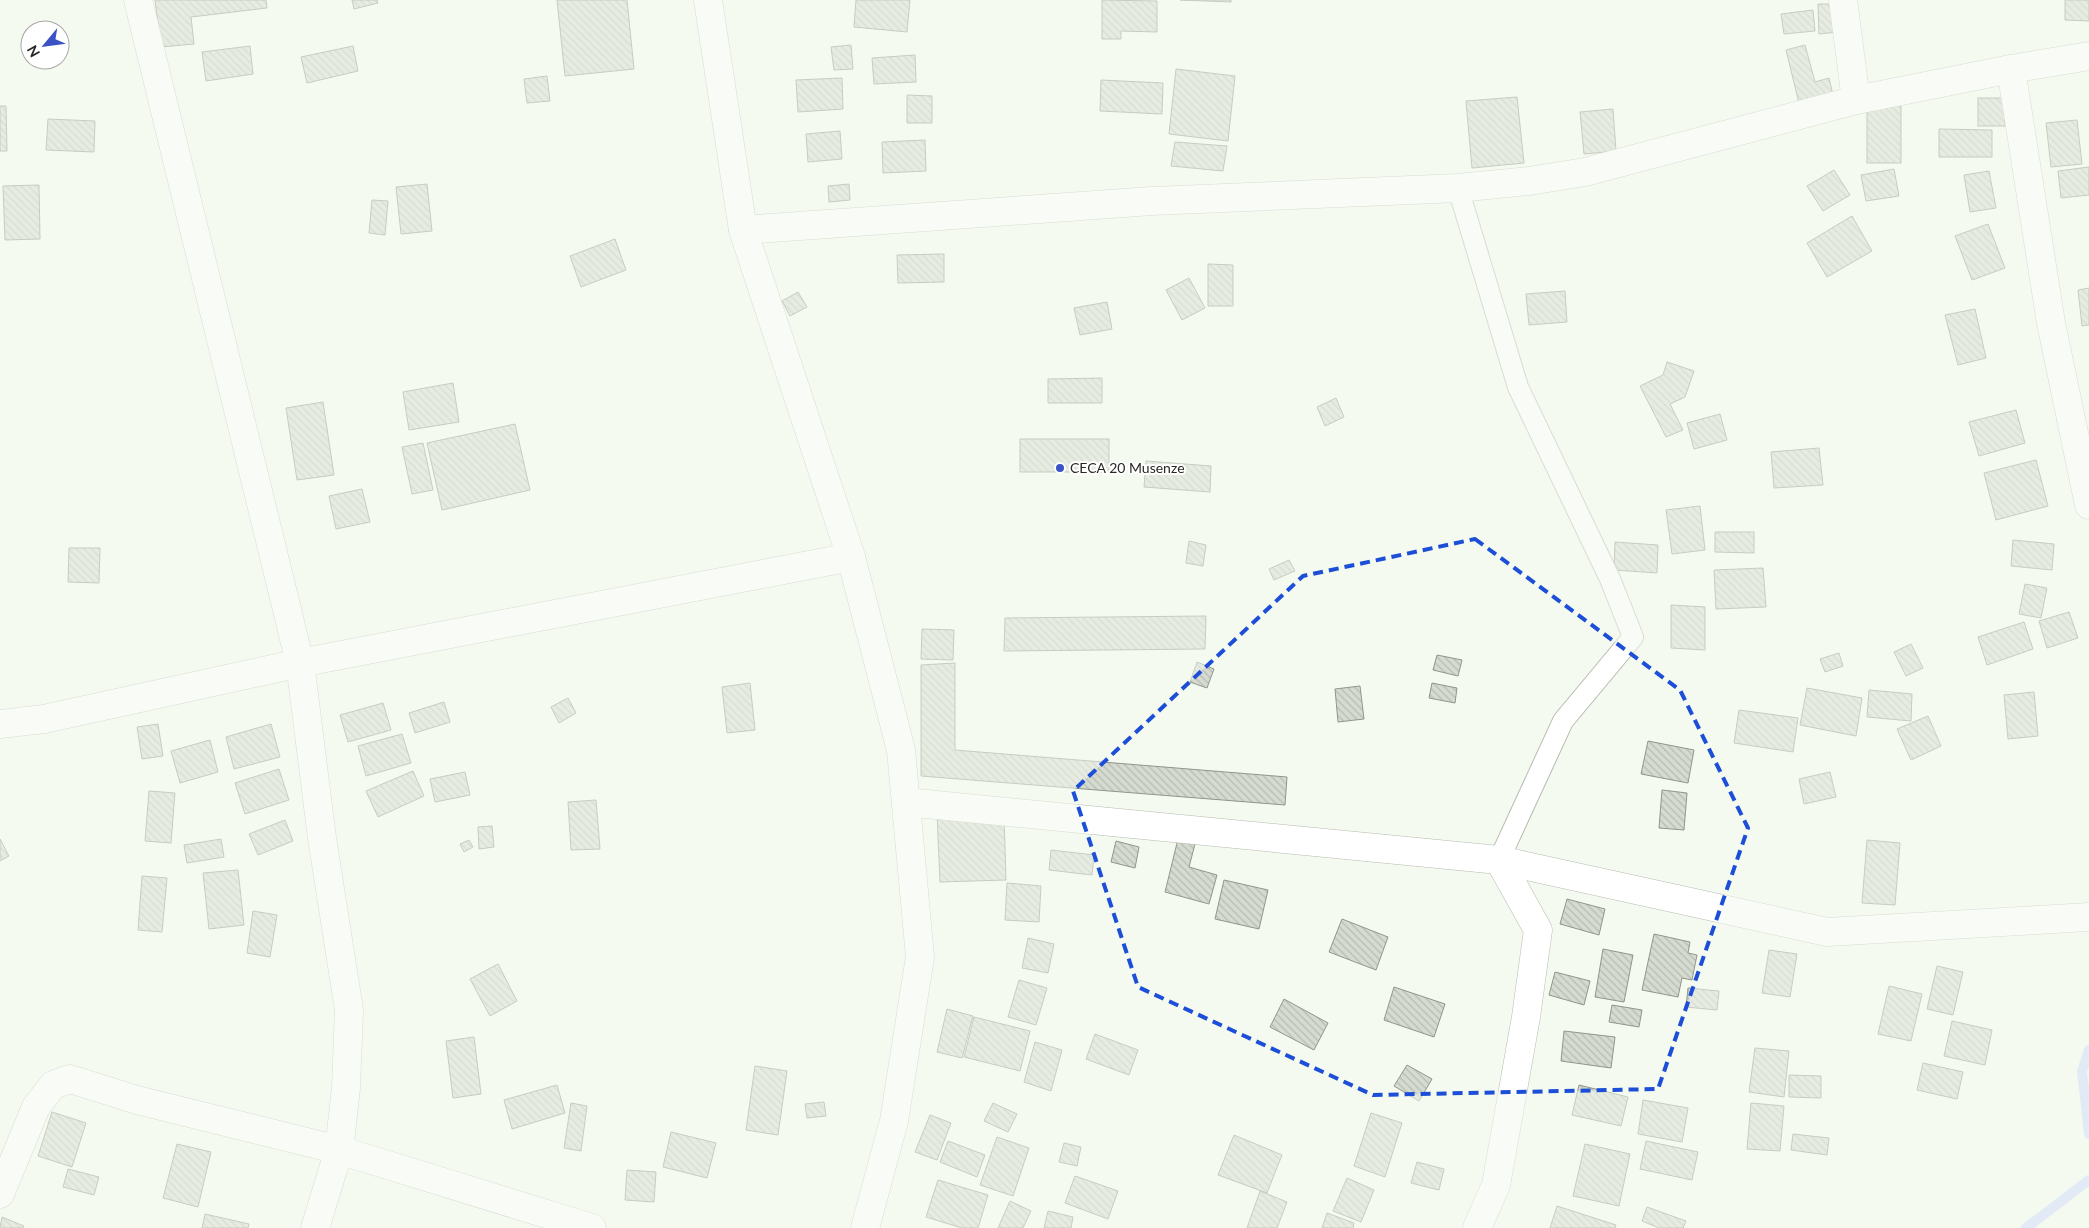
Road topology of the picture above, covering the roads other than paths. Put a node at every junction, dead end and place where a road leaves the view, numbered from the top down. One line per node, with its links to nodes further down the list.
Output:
1 (138, 0): 11 (street)
2 (708, 0): 8 (street)
3 (1843, 0): 6 (street)
4 (2089, 56): 5 (street)
5 (2011, 69): 6 (street); 9 (street)
6 (1856, 100): 7 (street)
7 (1458, 188): 8 (street); 14 (lane)
8 (743, 230): 10 (street)
9 (2089, 505)
10 (851, 557): 11 (street); 13 (street)
11 (300, 663): 12 (street); 16 (street)
12 (0, 724)
13 (906, 802): 14 (street); 20 (street)
14 (1499, 860): 15 (street); 21 (street)
15 (2089, 917)
16 (339, 1150): 17 (street); 18 (street); 19 (street)
17 (0, 1194)
18 (315, 1228)
19 (592, 1228)
20 (865, 1228)
21 (1477, 1228)

